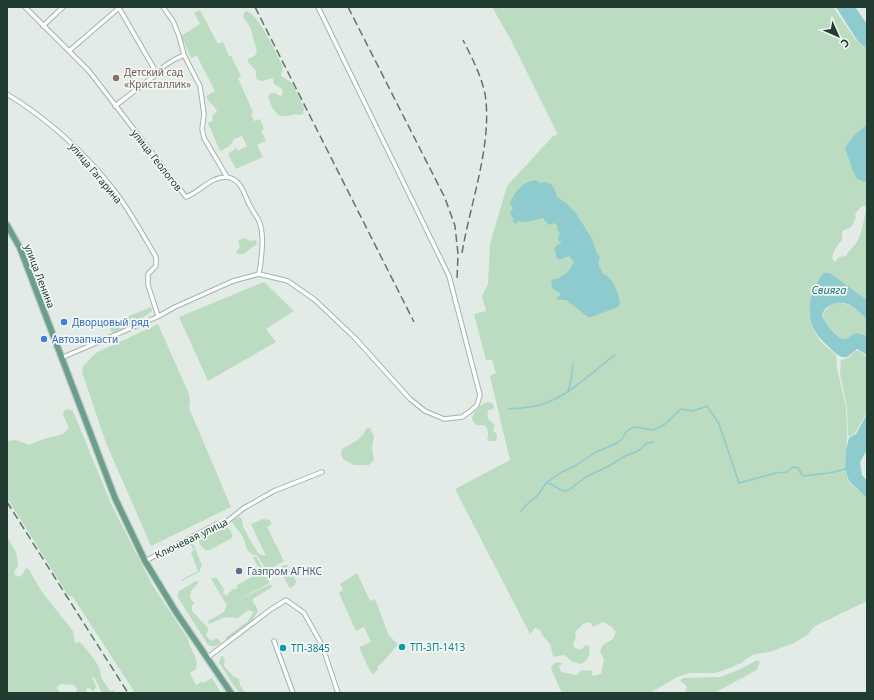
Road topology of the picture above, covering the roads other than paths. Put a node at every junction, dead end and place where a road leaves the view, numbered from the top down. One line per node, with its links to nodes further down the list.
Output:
1 (25, 7): 6 (street, улица Геологов)
2 (63, 7): 6 (street)
3 (120, 7): 7 (street); 9 (street)
4 (163, 7): 8 (street)
5 (318, 7): 14 (street)
6 (43, 26): 7 (street, улица Геологов)
7 (69, 51): 11 (street, улица Геологов)
8 (184, 55): 9 (street); 12 (street)
9 (156, 72): 11 (street)
10 (7, 94): 15 (street, улица Гагарина)
11 (115, 106): 12 (street, улица Геологов)
12 (227, 177): 14 (street)
13 (7, 225): 16 (main road, улица Ленина)
14 (259, 274): 15 (street)
15 (158, 316): 16 (street)
16 (61, 358): 18 (main road, улица Ленина)
17 (322, 472): 18 (street, Ключевая улица)
18 (145, 561): 20 (main road, улица Ленина)
19 (274, 641): 22 (street)
20 (207, 658): 21 (main road, улица Ленина); 23 (street)
21 (231, 693)
22 (292, 693)
23 (338, 693)

